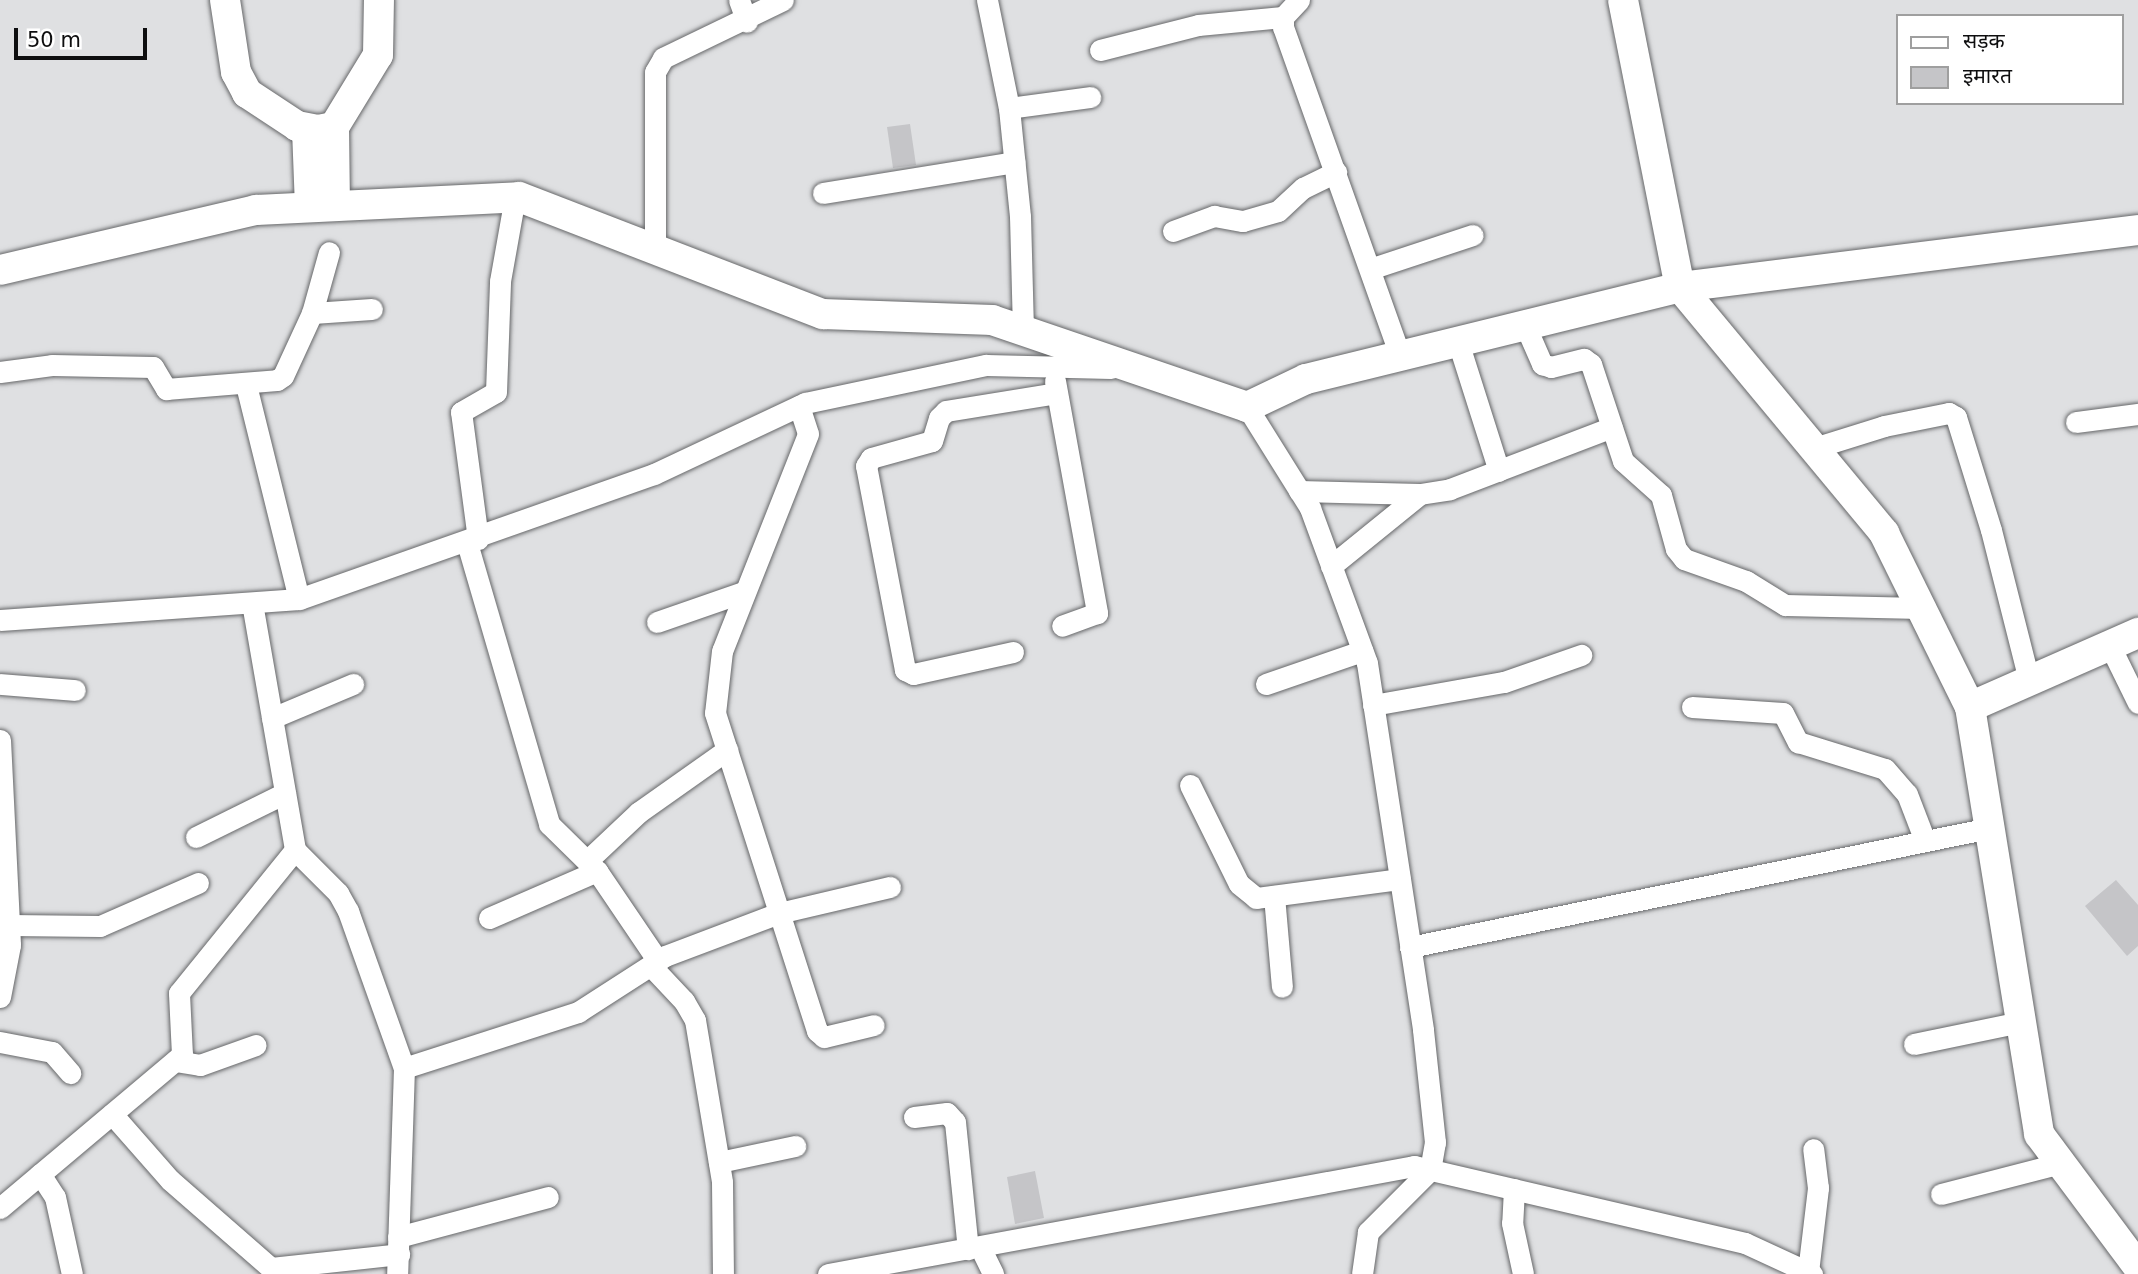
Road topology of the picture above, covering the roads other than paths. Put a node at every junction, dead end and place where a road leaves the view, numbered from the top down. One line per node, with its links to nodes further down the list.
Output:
1 (225, 0): 13 (street)
2 (379, 0): 13 (street)
3 (739, 0): 9 (street)
4 (783, 0): 9 (street)
5 (986, 0): 12 (street)
6 (1299, 0): 8 (street)
7 (1623, 0): 26 (street)
8 (1283, 17): 10 (street); 15 (street)
9 (747, 22): 22 (street)
10 (1100, 50)
11 (1090, 97): 12 (street)
12 (1009, 108): 14 (street)
13 (321, 128): 18 (street)
14 (1015, 162): 16 (street); 30 (street)
15 (1336, 172): 19 (street); 24 (street)
16 (823, 193)
17 (515, 197): 18 (street); 22 (street); 47 (street)
18 (322, 206): 25 (street)
19 (1173, 230)
20 (2138, 230): 26 (street)
21 (1473, 235): 24 (street)
22 (655, 250): 30 (street)
23 (330, 252): 28 (street)
24 (1370, 269): 32 (street)
25 (0, 270)
26 (1680, 287): 29 (street); 43 (street)
27 (372, 309): 28 (street)
28 (312, 313): 36 (street)
29 (1525, 325): 31 (street); 42 (street)
30 (1023, 330): 34 (street)
31 (1458, 342): 32 (street); 44 (street)
32 (1399, 356): 39 (street)
33 (1053, 367): 34 (street); 37 (street); 38 (street)
34 (1134, 368): 39 (street)
35 (0, 372): 36 (street)
36 (246, 385): 50 (street)
37 (1057, 393): 55 (street); 59 (street)
38 (799, 406): 47 (street); 49 (street)
39 (1247, 407): 45 (street)
40 (2138, 414): 41 (street)
41 (2076, 422)
42 (1612, 427): 44 (street); 52 (street)
43 (1814, 449): 52 (street); 61 (street)
44 (1499, 471): 46 (street)
45 (1299, 491): 46 (street); 48 (street)
46 (1420, 494): 48 (street)
47 (472, 541): 50 (street); 80 (street)
48 (1331, 566): 58 (street)
49 (743, 592): 54 (street); 72 (street)
50 (299, 599): 51 (street)
51 (252, 603): 53 (street); 70 (street)
52 (1921, 608): 69 (street)
53 (0, 620)
54 (657, 622)
55 (1062, 626)
56 (2138, 633): 57 (street)
57 (2111, 648): 61 (street); 66 (street)
58 (1362, 651): 64 (street); 67 (street)
59 (1013, 652)
60 (1581, 655): 67 (street)
61 (2029, 680): 69 (street)
62 (0, 684): 65 (street)
63 (354, 684): 70 (street)
64 (1266, 684)
65 (75, 690)
66 (2138, 702)
67 (1373, 705): 81 (street)
68 (1692, 707): 77 (street)
69 (1970, 707): 75 (street)
70 (272, 718): 74 (street)
71 (0, 740): 79 (street)
72 (727, 750): 80 (street); 85 (street)
73 (1190, 785): 84 (street)
74 (285, 793): 76 (street); 78 (street)
75 (1989, 828): 77 (street); 93 (street)
76 (196, 837)
77 (1925, 841): 88 (street)
78 (295, 850): 98 (street); 99 (street)
79 (3, 860): 87 (street)
80 (593, 865): 86 (street); 90 (street)
81 (1400, 879): 84 (street); 88 (street)
82 (198, 883): 87 (street)
83 (890, 887): 85 (street)
84 (1274, 896): 91 (street)
85 (779, 913): 90 (street); 94 (street)
86 (489, 918)
87 (9, 926): 89 (street)
88 (1410, 947): 107 (street)
89 (4, 953): 92 (street)
90 (654, 963): 99 (street); 105 (street)
91 (1282, 987)
92 (0, 997)
93 (2020, 1022): 96 (street); 106 (street)
94 (874, 1025)
95 (0, 1042): 100 (street)
96 (1914, 1044)
97 (256, 1045): 98 (street)
98 (175, 1060): 101 (street)
99 (404, 1068): 115 (street)
100 (70, 1073)
101 (112, 1114): 108 (street); 115 (street)
102 (914, 1117): 114 (street)
103 (795, 1146): 105 (street)
104 (1813, 1149): 117 (street)
105 (719, 1162): 119 (street)
106 (2061, 1163): 110 (street); 113 (street)
107 (1430, 1170): 109 (street); 114 (street); 122 (street)
108 (40, 1174): 112 (street); 118 (street)
109 (1514, 1189): 117 (street); 123 (street)
110 (1941, 1194)
111 (548, 1197): 115 (street)
112 (0, 1208)
113 (2128, 1236): 116 (street)
114 (974, 1248): 120 (street); 121 (street)
115 (398, 1255)
116 (2138, 1267)
117 (1810, 1273)
118 (72, 1274)
119 (723, 1274)
120 (828, 1274)
121 (993, 1274)
122 (1362, 1274)
123 (1523, 1274)

